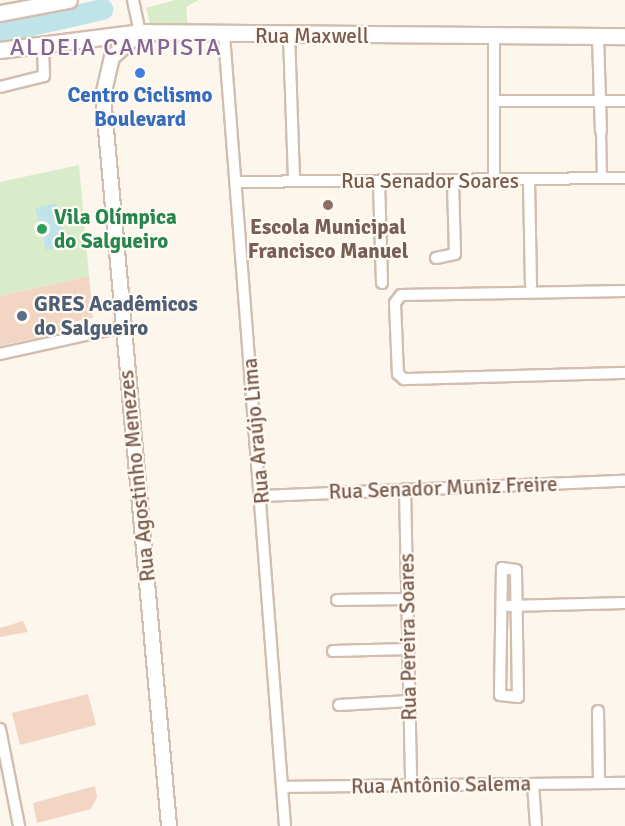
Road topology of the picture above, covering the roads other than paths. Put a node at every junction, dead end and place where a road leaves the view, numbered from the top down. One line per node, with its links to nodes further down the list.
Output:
1 (69, 0): 3 (main road)
2 (133, 0): 4 (street)
3 (0, 13)
4 (140, 32): 5 (main road, Rua Maxwell); 10 (main road, Rua Maxwell); 29 (street, Rua Agostinho Menezes)
5 (224, 35): 6 (main road, Rua Maxwell); 23 (street, Rua Araújo Lima)
6 (289, 35): 9 (main road, Rua Maxwell); 19 (street)
7 (625, 36): 8 (main road, Rua Maxwell)
8 (598, 37): 9 (main road, Rua Maxwell); 14 (street)
9 (495, 38): 13 (street)
10 (43, 43): 11 (main road, Rua Maxwell); 12 (street)
11 (0, 50)
12 (0, 87)
13 (495, 101): 14 (street); 21 (street)
14 (600, 101): 15 (street); 16 (street)
15 (625, 101)
16 (601, 131): 17 (street)
17 (602, 178): 18 (street, Rua Senador Soares); 22 (street, Rua Senador Soares)
18 (625, 178)
19 (294, 181): 23 (street, Rua Senador Soares); 24 (street, Rua Senador Soares)
20 (453, 181): 21 (street, Rua Senador Soares); 24 (street, Rua Senador Soares); 25 (street)
21 (494, 181): 22 (street, Rua Senador Soares)
22 (529, 181): 27 (street)
23 (236, 182): 34 (street, Rua Araújo Lima)
24 (379, 182): 26 (street)
25 (436, 258)
26 (382, 283)
27 (531, 285)
28 (625, 291): 31 (street)
29 (122, 327): 30 (street); 52 (street, Rua Agostinho Menezes)
30 (0, 354)
31 (625, 373)
32 (625, 481): 33 (street, Rua Senador Muniz Freire)
33 (405, 489): 34 (street, Rua Senador Muniz Freire); 35 (street, Rua Pereira Soares)
34 (261, 496): 50 (street, Rua Araújo Lima)
35 (407, 599): 36 (street); 40 (street, Rua Pereira Soares)
36 (337, 600)
37 (625, 603): 38 (street)
38 (515, 605): 39 (street); 39 (street); 39 (street)
39 (500, 606)
40 (408, 650): 41 (street); 42 (street, Rua Pereira Soares)
41 (333, 651)
42 (409, 701): 43 (street); 49 (street, Rua Pereira Soares)
43 (339, 705)
44 (598, 711): 46 (street)
45 (0, 729): 51 (street)
46 (599, 783): 47 (street, Rua Antônio Salema); 48 (street, Rua Antônio Salema)
47 (625, 783)
48 (533, 784): 49 (street, Rua Antônio Salema); 54 (street)
49 (411, 785): 50 (street, Rua Antônio Salema)
50 (282, 787): 53 (street, Rua Araújo Lima)
51 (19, 826)
52 (169, 826)
53 (285, 826)
54 (536, 826)

